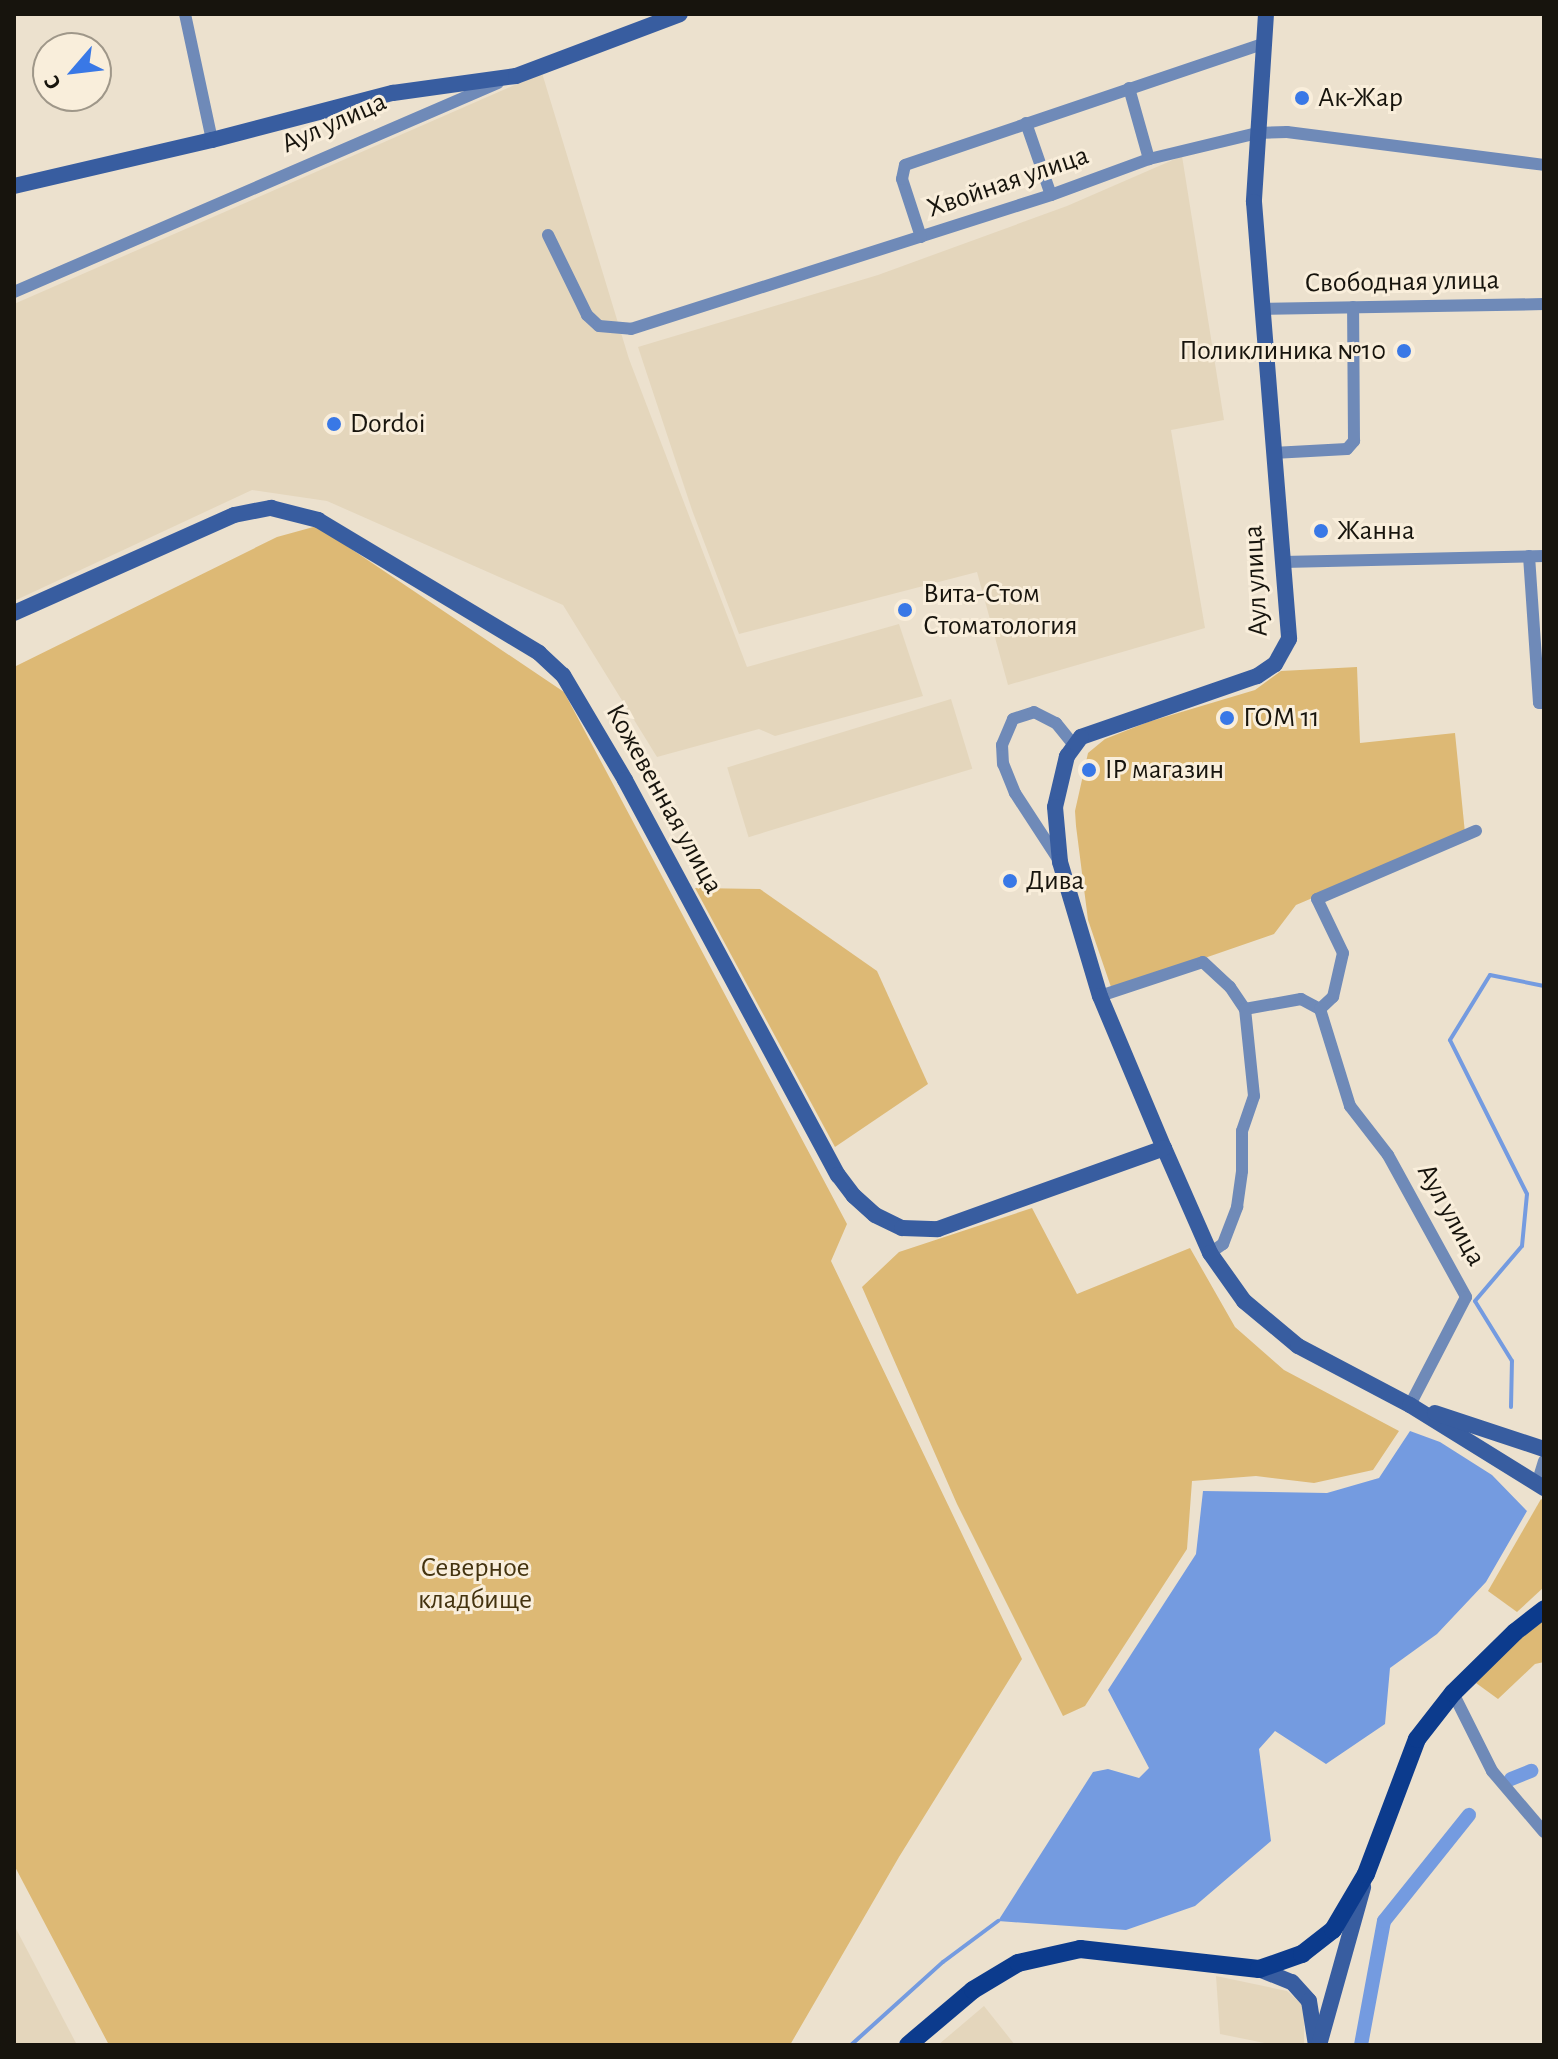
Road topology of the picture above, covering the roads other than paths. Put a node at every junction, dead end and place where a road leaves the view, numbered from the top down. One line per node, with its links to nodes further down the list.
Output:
1 (185, 14): 9 (street)
2 (680, 14): 5 (main road, Аул улица)
3 (1266, 14): 4 (main road, Аул улица)
4 (1262, 44): 6 (street); 8 (main road, Аул улица)
5 (516, 76): 9 (main road); 16 (street, Аул улица)
6 (1129, 88): 7 (street); 10 (street)
7 (1026, 123): 13 (street); 15 (street)
8 (1257, 133): 10 (street, Хвойная улица); 11 (street, Хвойная улица); 19 (main road, Аул улица)
9 (212, 140): 12 (main road)
10 (1149, 159): 13 (street, Хвойная улица)
11 (1544, 165)
12 (14, 186)
13 (1051, 195): 15 (street, Хвойная улица)
14 (548, 235): 15 (street, Хвойная улица)
15 (921, 237)
16 (14, 292)
17 (1544, 304): 18 (street, Свободная улица)
18 (1353, 307): 19 (street, Свободная улица); 20 (street)
19 (1261, 309): 20 (main road, Аул улица)
20 (1273, 453): 23 (main road, Аул улица)
21 (1529, 556): 22 (street); 23 (street); 25 (street)
22 (1544, 556)
23 (1283, 562): 26 (main road, Аул улица)
24 (14, 613): 32 (main road, Кожевенная улица)
25 (1544, 703)
26 (1073, 744): 28 (main road); 28 (street)
27 (1476, 831): 31 (street)
28 (1060, 862): 29 (main road)
29 (1100, 996): 30 (street); 32 (main road)
30 (1245, 1009): 31 (street); 33 (street)
31 (1320, 1009): 34 (street, Аул улица)
32 (1164, 1148): 33 (main road)
33 (1210, 1253): 34 (main road)
34 (1410, 1405): 35 (main road); 37 (main road)
35 (1544, 1449)
36 (1544, 1461): 37 (street)
37 (1540, 1486)
38 (1544, 1609): 39 (main road)
39 (1453, 1693): 40 (street); 41 (main road)
40 (1544, 1832)
41 (1366, 1874): 42 (main road); 44 (main road)
42 (1259, 1969): 43 (main road); 44 (main road)
43 (908, 2045)
44 (1317, 2045)

